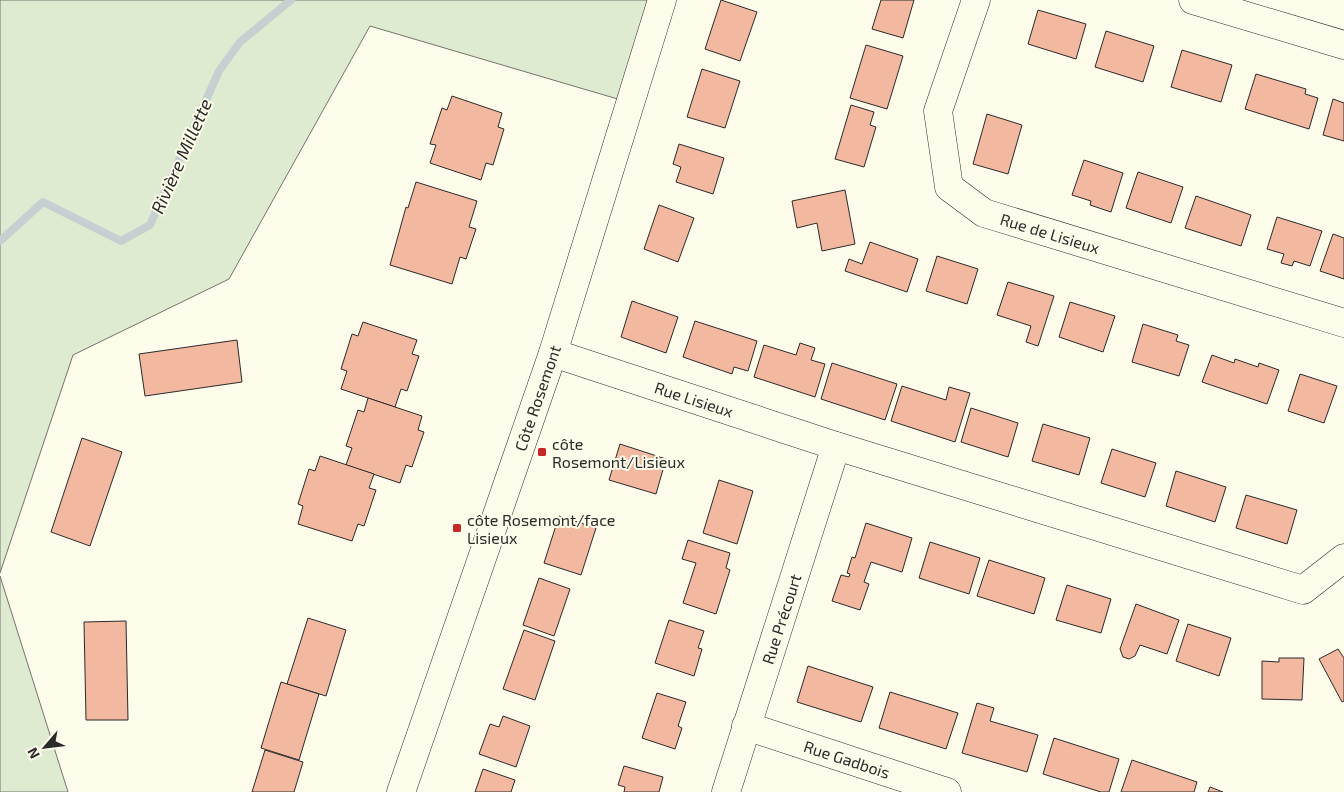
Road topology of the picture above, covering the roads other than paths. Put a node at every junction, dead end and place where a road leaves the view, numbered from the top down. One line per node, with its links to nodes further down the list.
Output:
1 (662, 0): 6 (street, Côte Rosemont)
2 (976, 0): 5 (street, Rue de Lisieux)
3 (1193, 0): 4 (street)
4 (1344, 45)
5 (1344, 323)
6 (553, 353): 7 (street, Rue Lisieux); 10 (street, Côte Rosemont)
7 (836, 446): 8 (street); 9 (street, Rue Précourt)
8 (1344, 558)
9 (746, 726): 11 (street, Rue Précourt); 12 (street, Rue Gadbois)
10 (400, 792)
11 (726, 792)
12 (947, 792)

